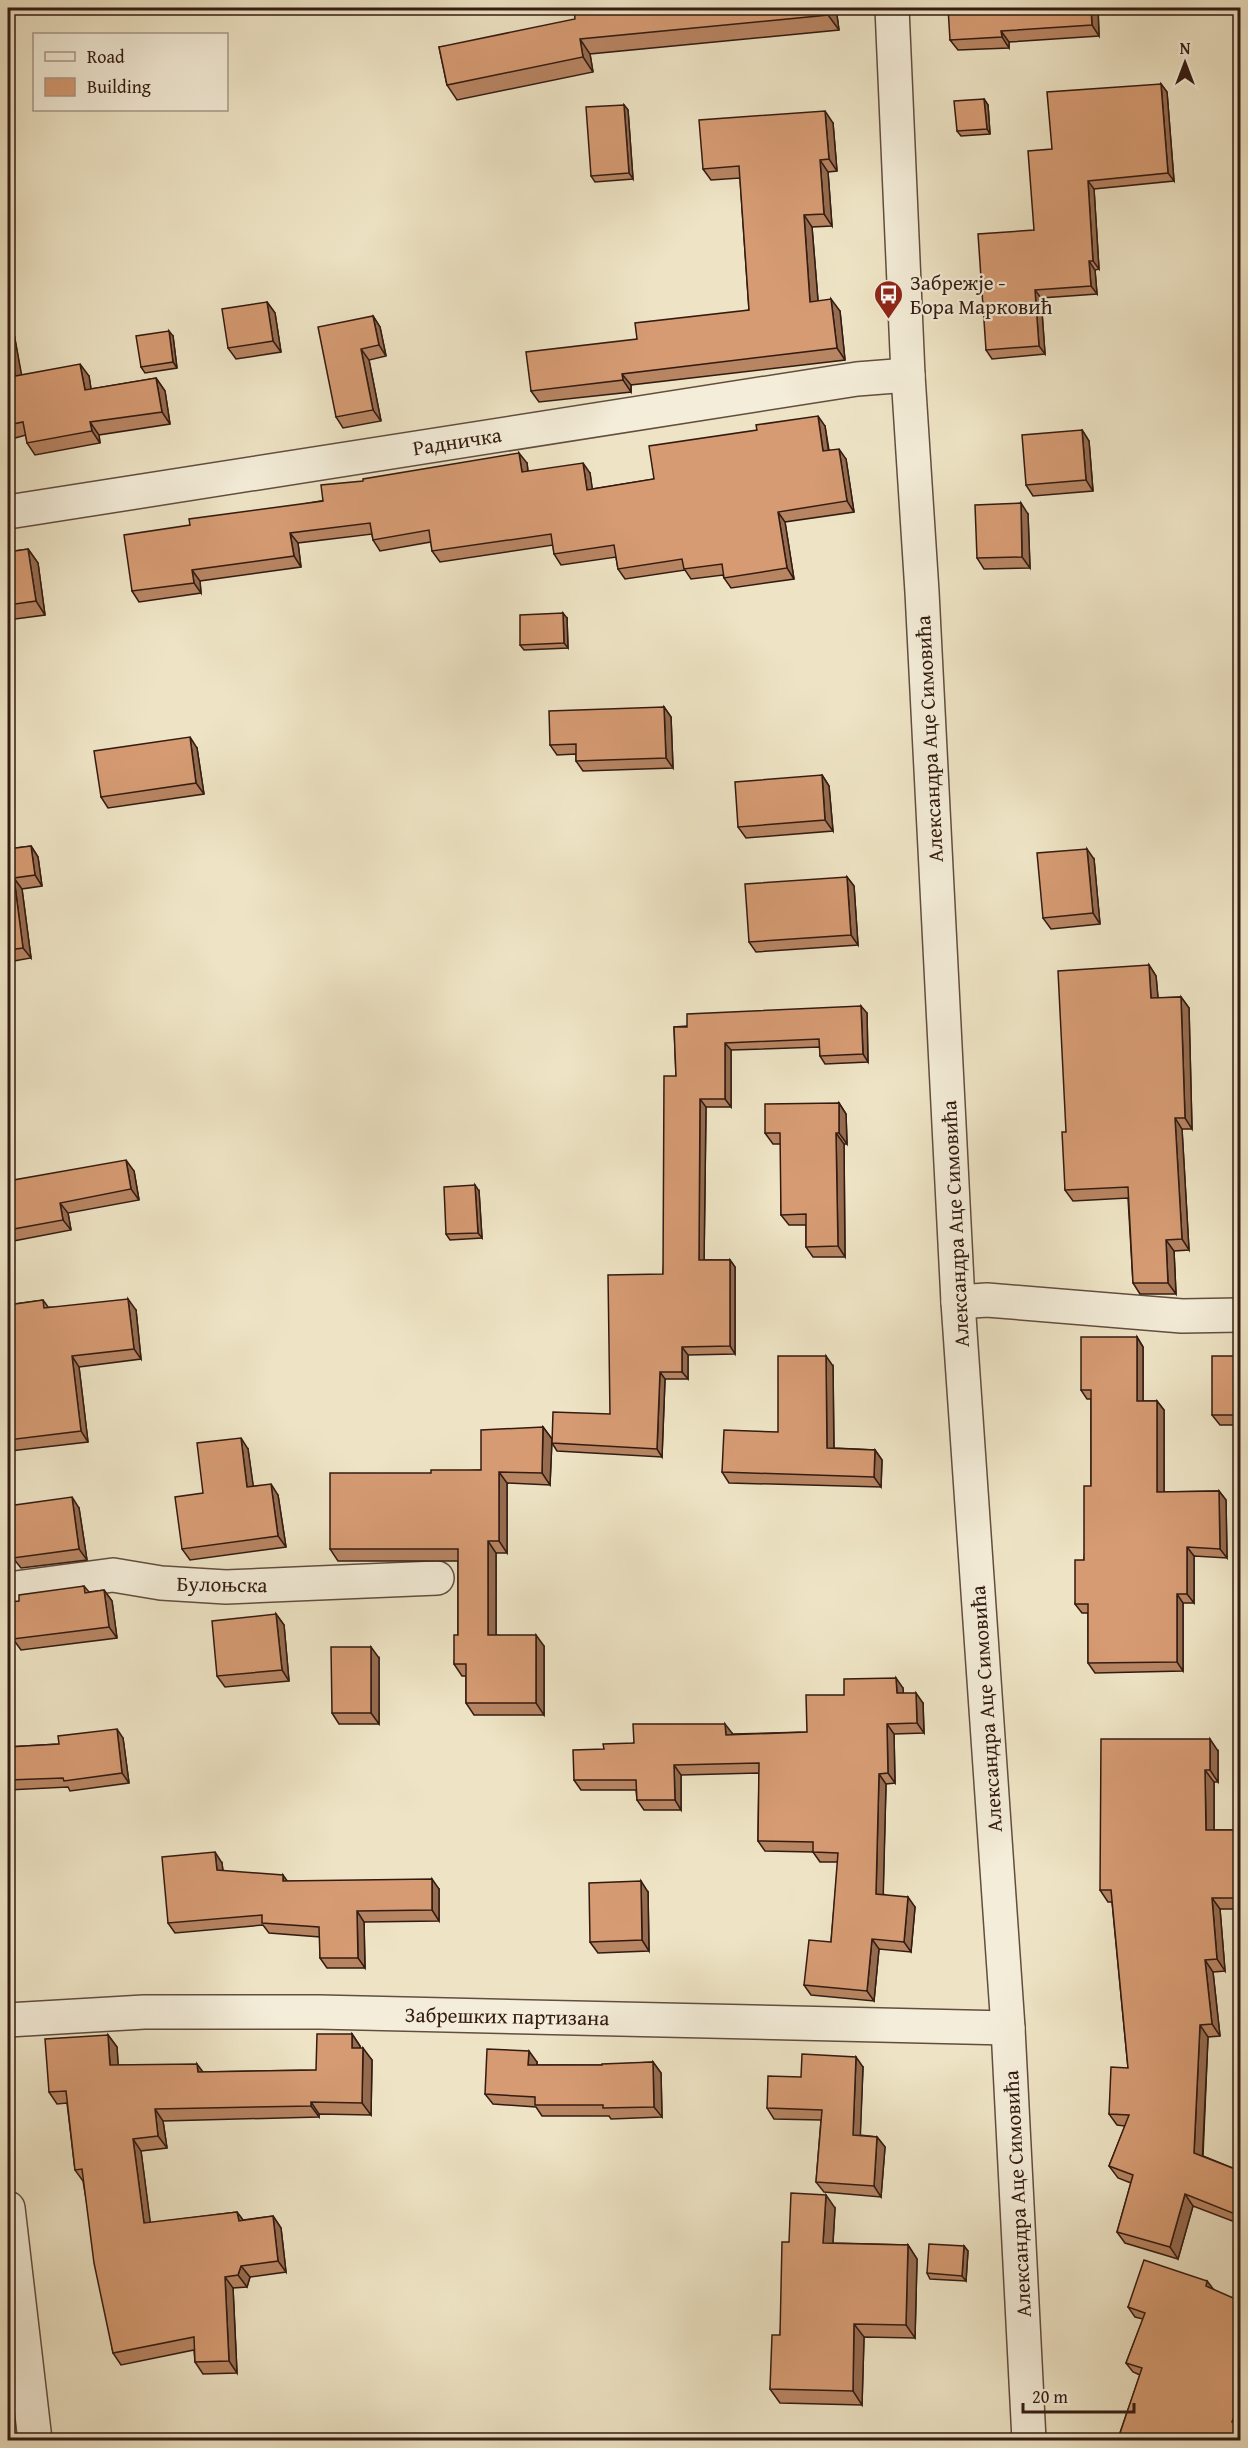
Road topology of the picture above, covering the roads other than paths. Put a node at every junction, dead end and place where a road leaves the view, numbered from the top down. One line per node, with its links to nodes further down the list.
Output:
1 (892, 8): 2 (street, Александра Аце Симовића)
2 (908, 375): 3 (street, Радничка); 4 (street, Александра Аце Симовића)
3 (8, 512)
4 (958, 1302): 5 (street); 9 (street, Александра Аце Симовића)
5 (1240, 1315)
6 (437, 1578): 7 (street, Булоњска)
7 (8, 1589)
8 (8, 2020): 9 (street, Забрешких партизана)
9 (1008, 2028): 12 (street, Александра Аце Симовића)
10 (8, 2208): 11 (street)
11 (35, 2440)
12 (1029, 2440)

